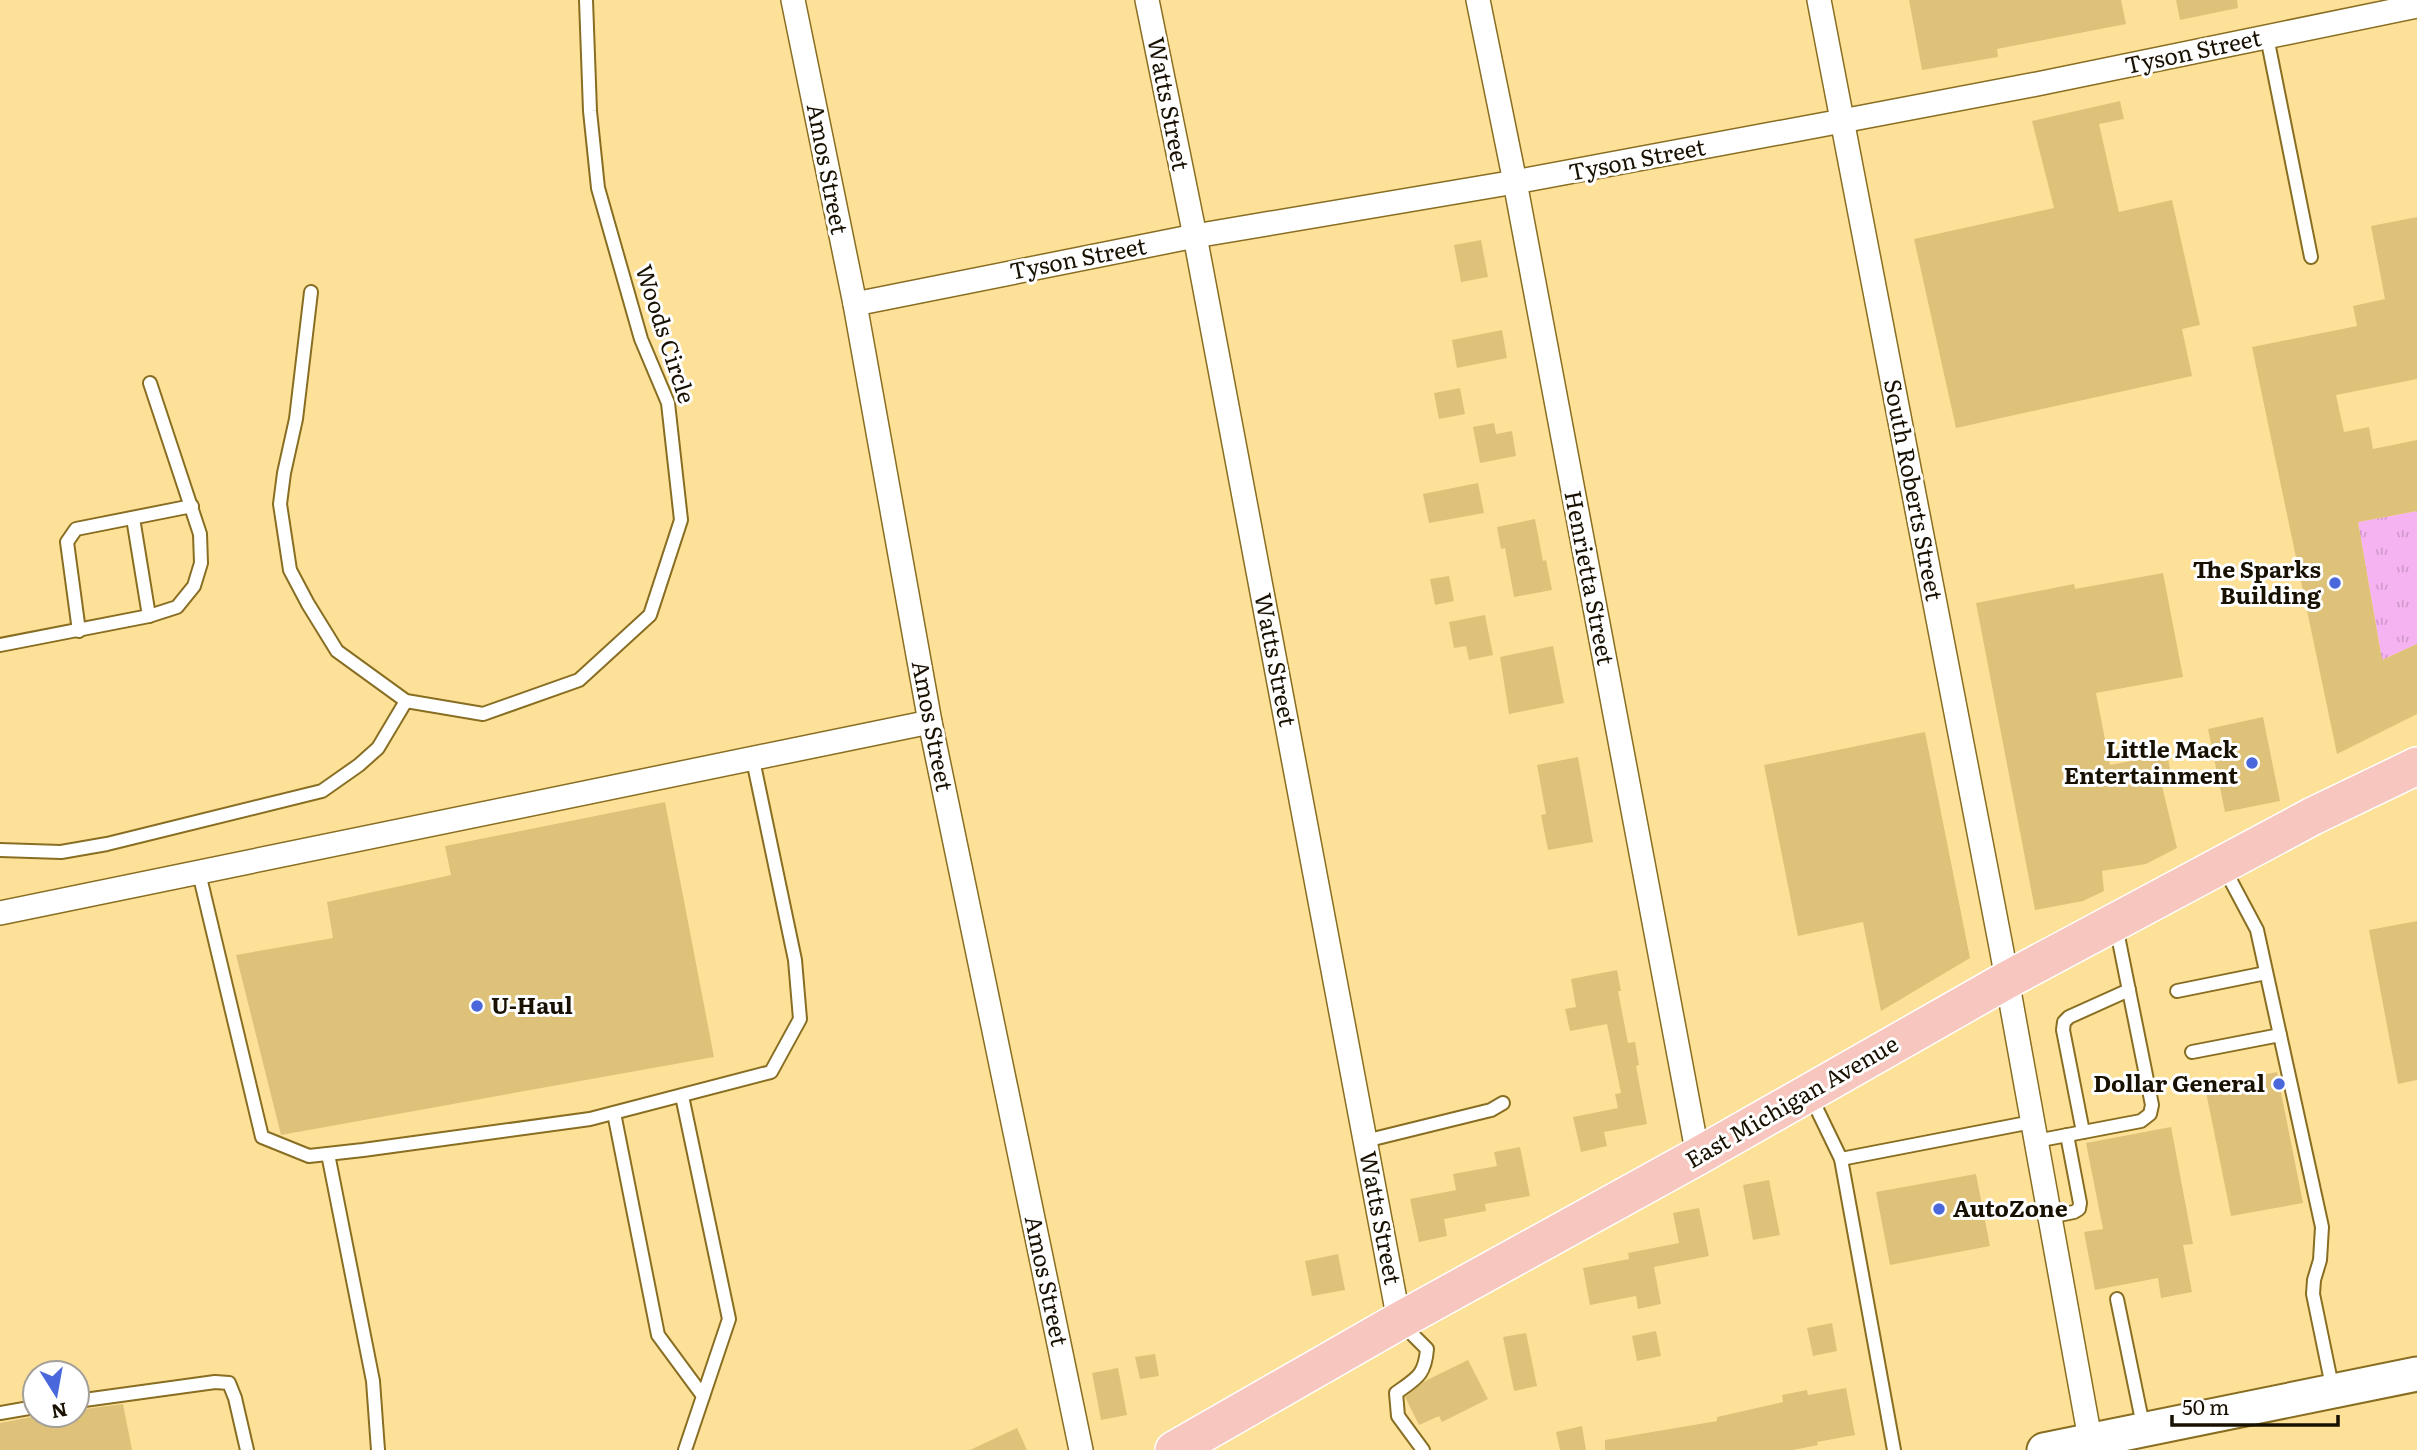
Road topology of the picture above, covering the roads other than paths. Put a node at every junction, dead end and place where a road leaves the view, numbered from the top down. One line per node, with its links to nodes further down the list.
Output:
1 (586, 0): 20 (lane, Woods Circle)
2 (793, 0): 13 (street, Amos Street)
3 (1147, 0): 10 (street, Watts Street)
4 (1478, 0): 9 (street, Henrietta Street)
5 (1819, 0): 8 (street, South Roberts Street)
6 (2417, 6): 7 (street, Tyson Street)
7 (2267, 37): 8 (street, Tyson Street); 11 (lane)
8 (1842, 121): 9 (street, Tyson Street); 30 (street, South Roberts Street)
9 (1515, 182): 10 (street, Tyson Street); 44 (street, Henrietta Street)
10 (1195, 236): 13 (street, Tyson Street); 42 (street, Watts Street)
11 (2311, 257)
12 (311, 292): 20 (lane, Woods Circle)
13 (855, 304): 21 (street, Amos Street)
14 (150, 383): 15 (lane)
15 (192, 506): 16 (lane); 17 (lane)
16 (133, 518): 17 (lane); 18 (lane)
17 (149, 616): 18 (lane)
18 (79, 631): 19 (lane)
19 (0, 645)
20 (406, 701): 24 (lane)
21 (930, 722): 22 (street); 60 (street, Amos Street)
22 (753, 760): 26 (street); 36 (lane)
23 (2417, 765): 25 (main road, East Michigan Avenue)
24 (0, 850)
25 (2223, 865): 28 (main road, East Michigan Avenue); 29 (lane)
26 (199, 873): 27 (street); 43 (lane)
27 (0, 913)
28 (2116, 922): 30 (main road, East Michigan Avenue); 31 (lane)
29 (2266, 973): 32 (lane); 33 (lane)
30 (2007, 980): 35 (main road, East Michigan Avenue); 39 (street, South Roberts Street)
31 (2129, 990): 40 (lane); 40 (lane)
32 (2177, 990)
33 (2280, 1035): 34 (lane); 50 (lane)
34 (2192, 1052)
35 (1809, 1093): 44 (main road, East Michigan Avenue); 45 (lane)
36 (682, 1096): 38 (lane); 51 (lane)
37 (1503, 1103): 42 (lane)
38 (614, 1113): 43 (lane); 51 (lane)
39 (2034, 1132): 41 (lane); 45 (lane); 46 (street, South Roberts Street)
40 (2083, 1132): 41 (lane)
41 (2067, 1135): 46 (lane)
42 (1365, 1141): 48 (street, Watts Street)
43 (328, 1154): 58 (lane)
44 (1698, 1156): 48 (main road, East Michigan Avenue)
45 (1840, 1159): 63 (lane)
46 (2049, 1217): 56 (street, South Roberts Street)
47 (2116, 1299): 55 (lane)
48 (1399, 1321): 61 (main road, East Michigan Avenue); 62 (lane)
49 (2417, 1374): 50 (street)
50 (2333, 1392): 55 (street)
51 (704, 1396): 59 (lane)
52 (91, 1399): 57 (lane)
53 (21, 1409): 54 (lane)
54 (0, 1413)
55 (2144, 1430): 56 (street)
56 (2091, 1446): 64 (street)
57 (247, 1450)
58 (379, 1450)
59 (685, 1450)
60 (1081, 1450)
61 (1174, 1450)
62 (1423, 1450)
63 (1894, 1450)
64 (2044, 1450)

